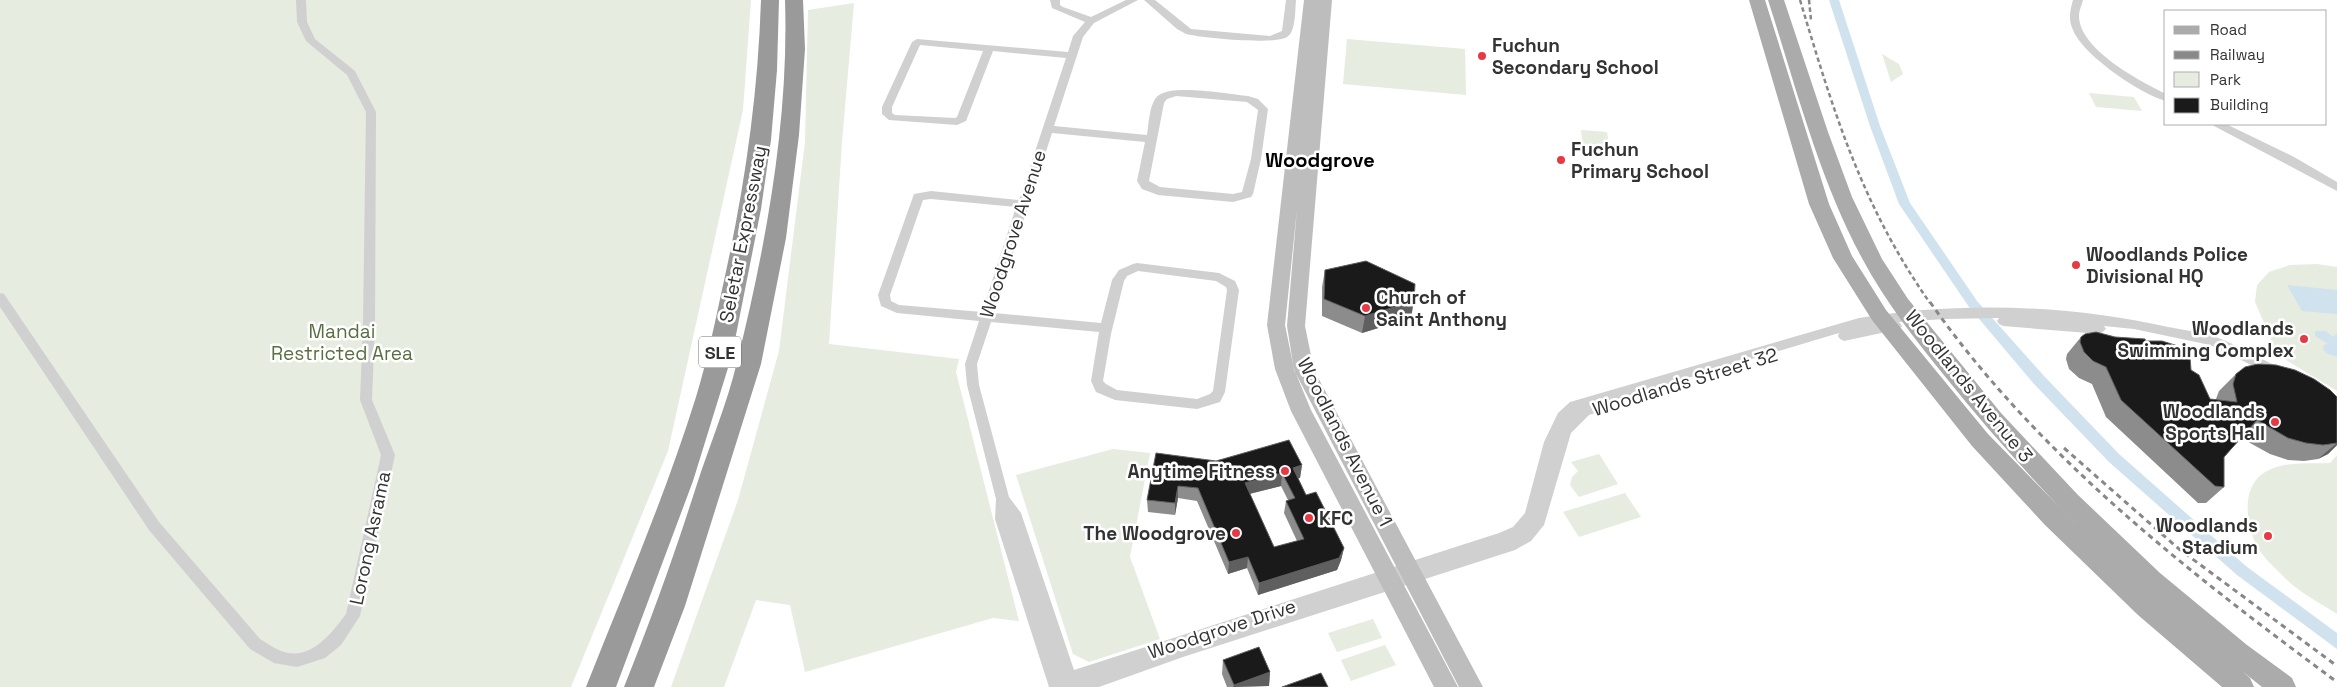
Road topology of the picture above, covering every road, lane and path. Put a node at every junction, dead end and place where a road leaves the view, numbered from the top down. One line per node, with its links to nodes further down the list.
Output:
1 (301, 0): 22 (street, Lorong Asrama)
2 (770, 0): 30 (highway, Seletar Expressway / SLE)
3 (794, 0): 34 (highway, Seletar Expressway / SLE)
4 (1055, 0): 13 (street)
5 (1133, 0): 13 (street, Woodgrove Avenue)
6 (1148, 0): 7 (street)
7 (1291, 0)
8 (1312, 0): 29 (main road, Woodlands Avenue 1)
9 (1325, 0): 28 (main road, Woodlands Avenue 1)
10 (1757, 0): 25 (main road, Woodlands Avenue 3)
11 (1776, 0): 23 (main road, Woodlands Avenue 3)
12 (2078, 0): 16 (street)
13 (1091, 21): 15 (street, Woodgrove Avenue)
14 (989, 48): 14 (street); 15 (street)
15 (1072, 56): 18 (street, Woodgrove Avenue)
16 (2164, 97)
17 (2220, 125): 20 (street)
18 (1048, 130): 19 (street); 21 (street, Woodgrove Avenue)
19 (1150, 139): 19 (street)
20 (2337, 187)
21 (1023, 204): 24 (street, Woodgrove Avenue); 24 (street)
22 (0, 297)
23 (1912, 314): 25 (street, Woodlands Street 32); 27 (street, Woodlands Street 32); 38 (main road, Woodlands Avenue 3)
24 (986, 318): 26 (street); 31 (street, Woodgrove Avenue)
25 (1885, 323): 28 (street, Woodlands Street 32); 37 (main road, Woodlands Avenue 3)
26 (1106, 328): 26 (street)
27 (2286, 376)
28 (1411, 572): 29 (street, Woodlands Street 32); 36 (main road, Woodlands Avenue 1)
29 (1390, 579): 31 (street, Woodgrove Drive); 35 (main road, Woodlands Avenue 1)
30 (622, 631): 32 (highway); 33 (highway, Seletar Expressway / SLE)
31 (1066, 684)
32 (593, 687)
33 (601, 687)
34 (639, 687)
35 (1446, 687)
36 (1471, 687)
37 (2240, 687)
38 (2283, 687)

